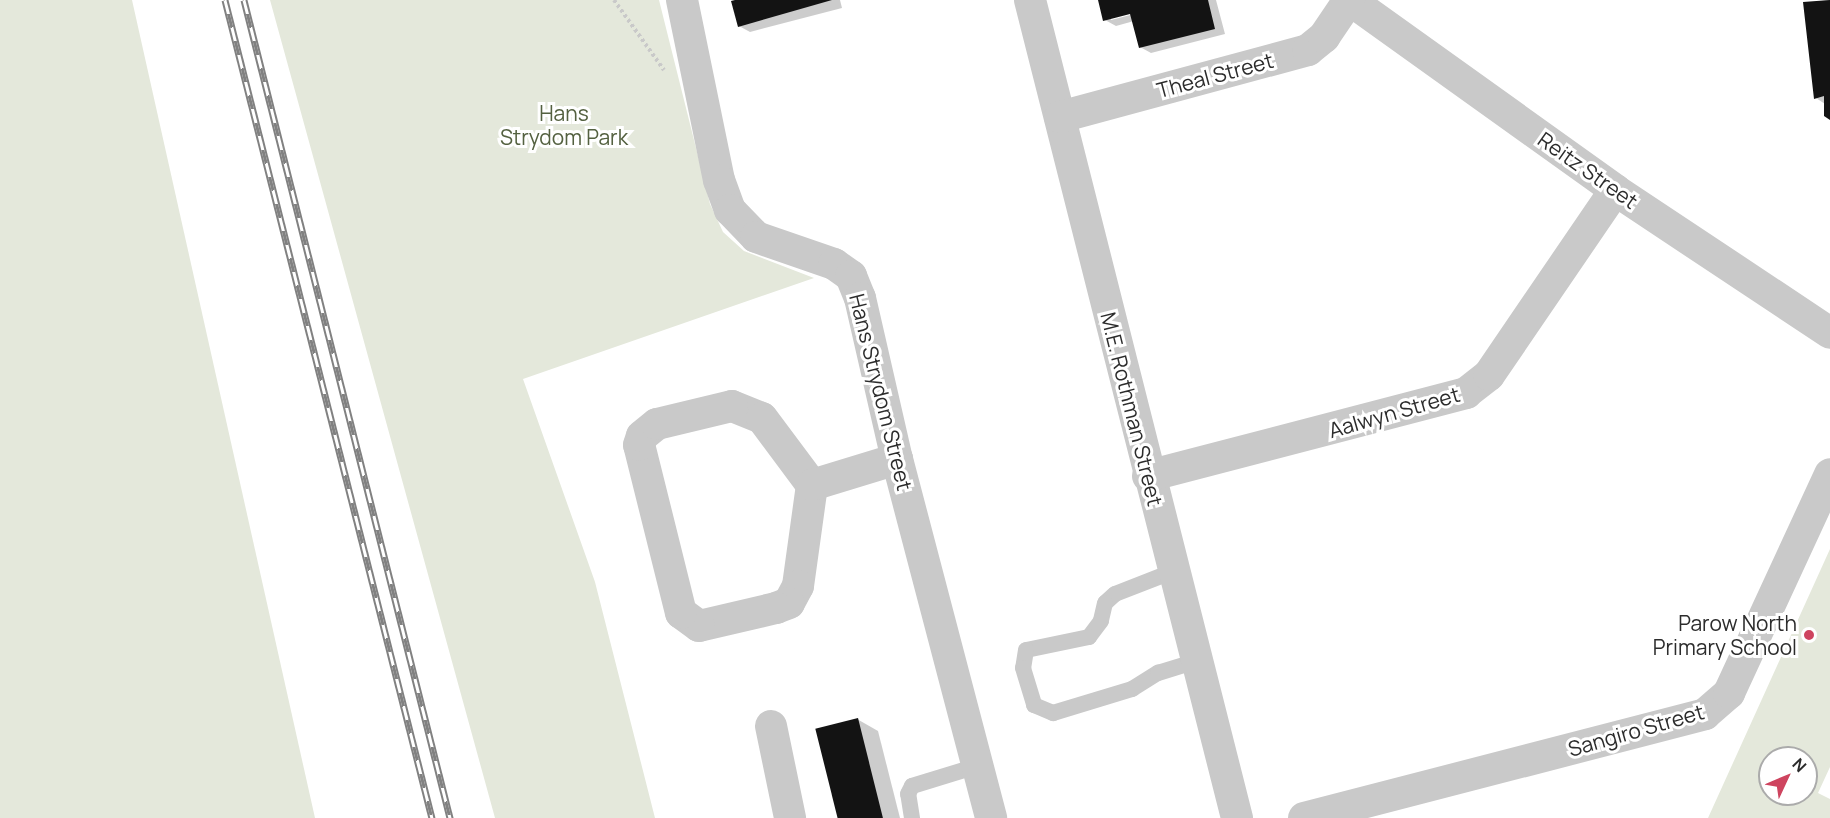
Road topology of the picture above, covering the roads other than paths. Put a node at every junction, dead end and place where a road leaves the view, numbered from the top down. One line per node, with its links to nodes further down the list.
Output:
1 (682, 0): 7 (street, Hans Strydom Street)
2 (1030, 0): 4 (street, M.E. Rothman Street)
3 (1350, 0): 4 (street, Theal Street); 5 (street, Reitz Street)
4 (1060, 117): 9 (street, M.E. Rothman Street)
5 (1615, 190): 6 (street, Reitz Street); 9 (street, Aalwyn Street)
6 (1830, 333)
7 (897, 459): 10 (street); 14 (street, Hans Strydom Street)
8 (1830, 474): 19 (street, Sangiro Street)
9 (1148, 476): 11 (street, M.E. Rothman Street)
10 (812, 485): 10 (street)
11 (1174, 571): 12 (street, M.E. Rothman Street); 12 (lane)
12 (1197, 662): 18 (street, M.E. Rothman Street)
13 (771, 726): 15 (street)
14 (977, 766): 16 (lane); 17 (street, Hans Strydom Street)
15 (790, 818)
16 (912, 818)
17 (991, 818)
18 (1237, 818)
19 (1304, 818)

